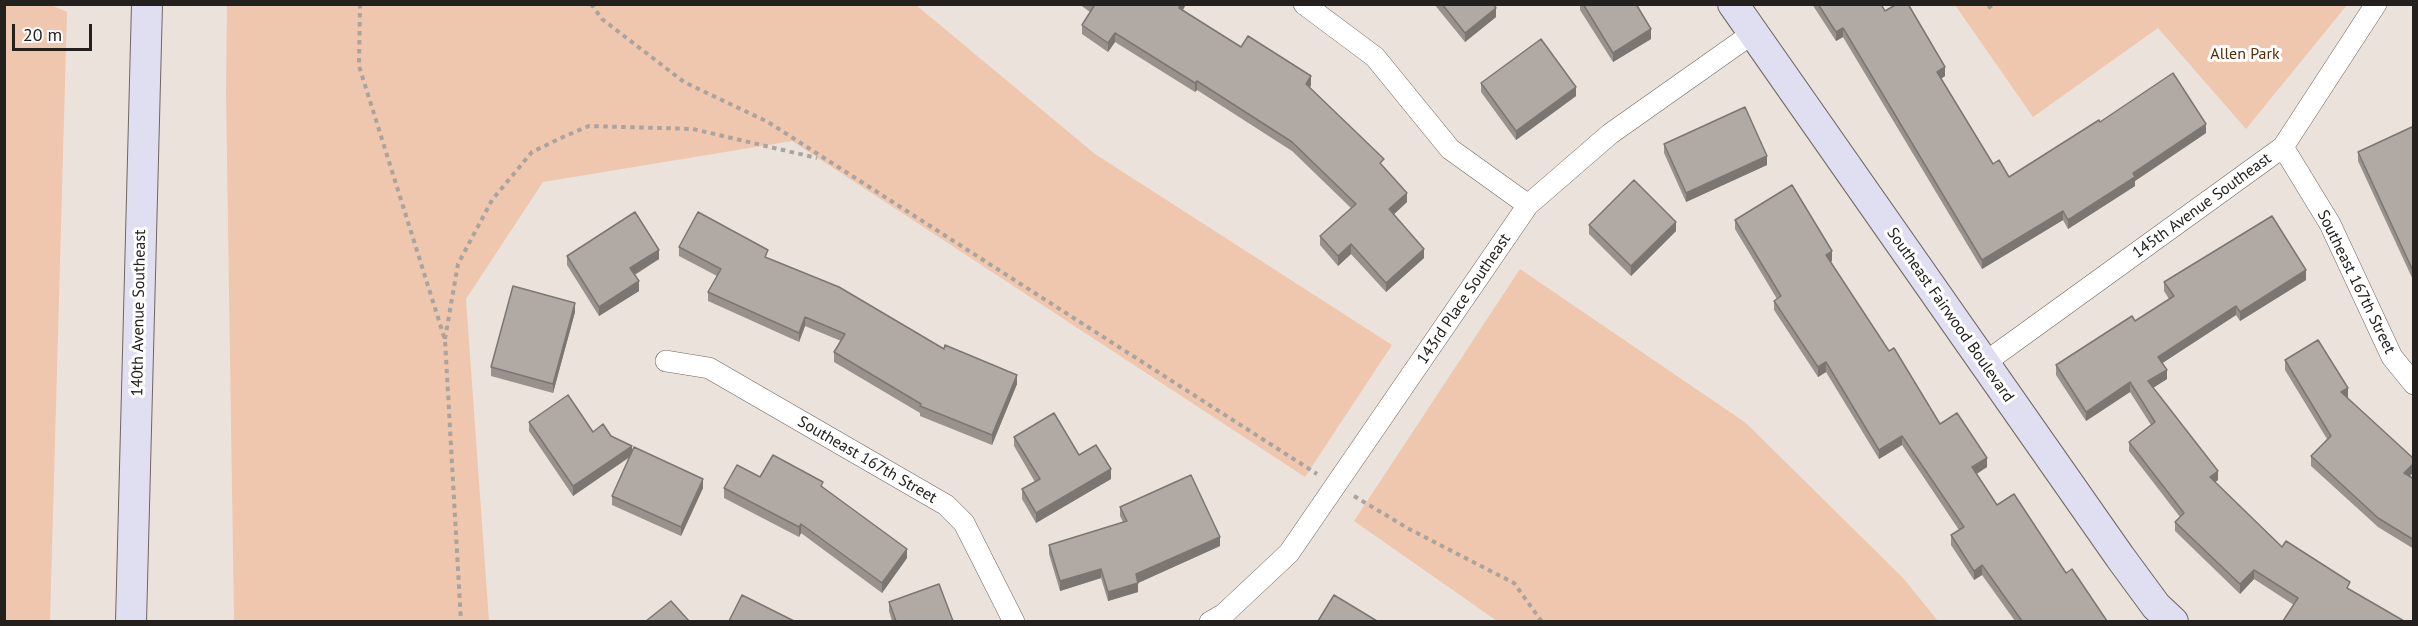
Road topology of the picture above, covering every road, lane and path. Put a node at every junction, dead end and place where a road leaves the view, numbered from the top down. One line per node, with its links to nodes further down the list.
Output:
1 (147, 4): 19 (street, 140th Avenue Southeast)
2 (360, 4): 13 (path)
3 (591, 4): 17 (path)
4 (1304, 4): 12 (street)
5 (1733, 4): 9 (street, Southeast Fairwood Boulevard)
6 (1994, 4): 8 (path)
7 (2376, 4): 10 (street, 145th Avenue Southeast)
8 (1988, 8)
9 (1753, 33): 12 (street, 143rd Place Southeast); 15 (street, Southeast Fairwood Boulevard)
10 (2283, 147): 15 (street, 145th Avenue Southeast); 16 (street, Southeast 167th Street)
11 (817, 158): 13 (path)
12 (1528, 205): 17 (street, 143rd Place Southeast)
13 (445, 340): 20 (path)
14 (666, 361): 21 (street, Southeast 167th Street)
15 (1983, 364): 23 (street, Southeast Fairwood Boulevard)
16 (2414, 384)
17 (1336, 486): 18 (street, 143rd Place Southeast); 22 (path)
18 (1221, 619)
19 (131, 621)
20 (461, 621)
21 (1014, 621)
22 (1542, 621)
23 (2173, 621)

